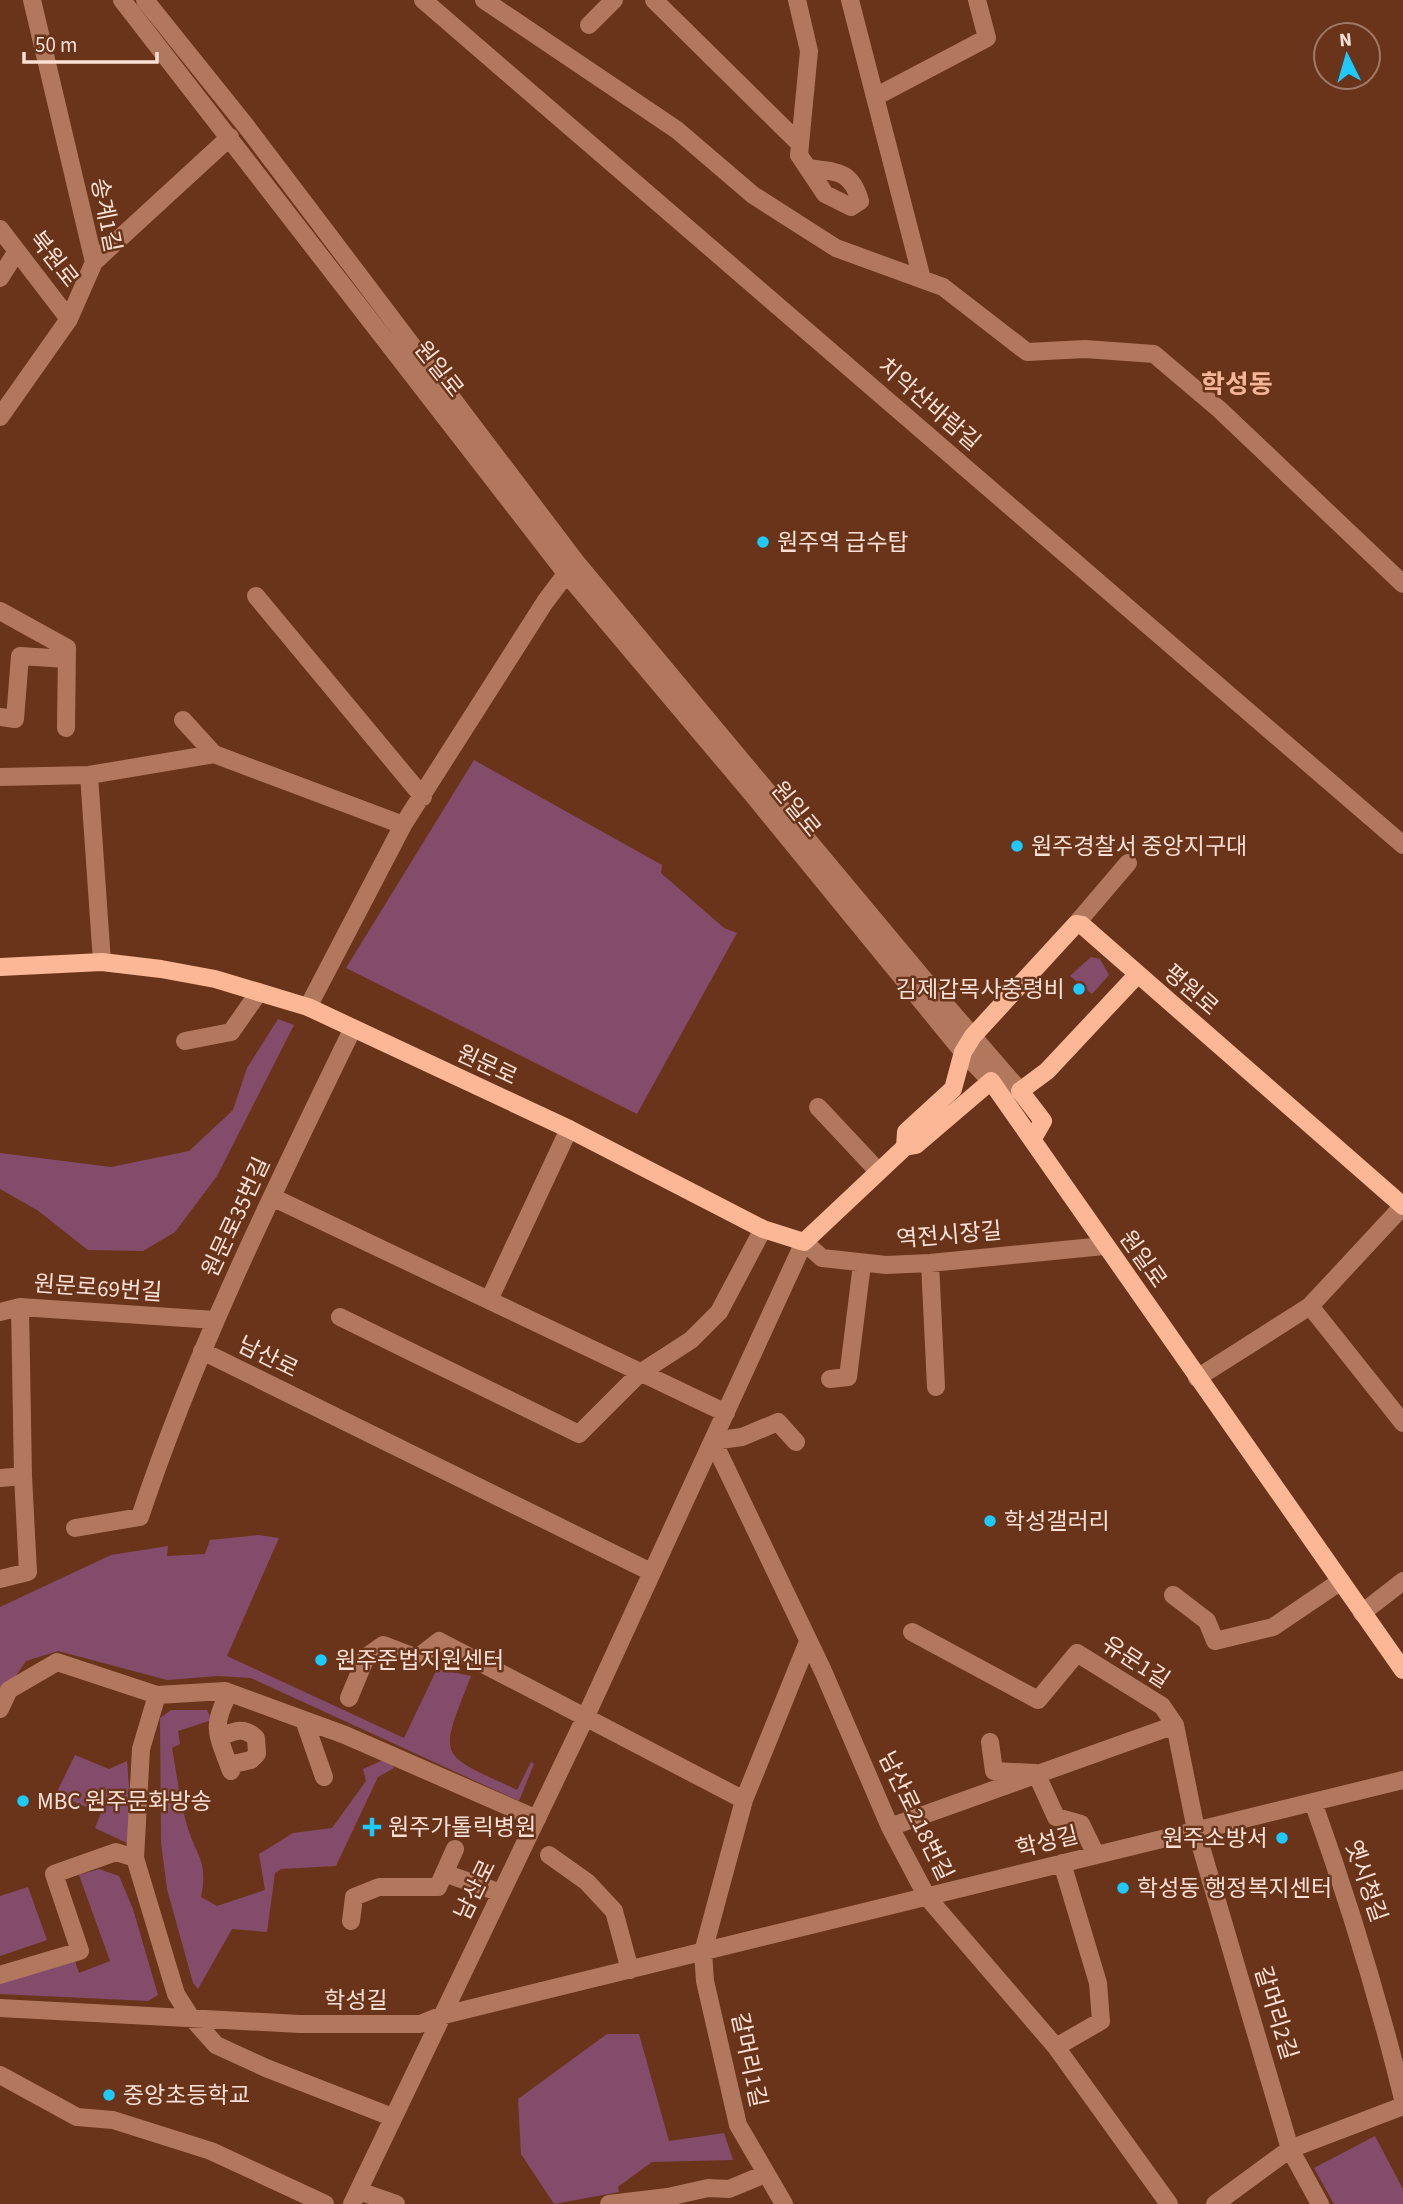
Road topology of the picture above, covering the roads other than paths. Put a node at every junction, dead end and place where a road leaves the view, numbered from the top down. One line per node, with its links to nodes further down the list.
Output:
1 (32, 0): 18 (street, 송계1길)
2 (122, 0): 13 (street, 원일로)
3 (145, 0): 23 (street, 원일로)
4 (422, 0): 36 (street, 치악산바람길)
5 (484, 0): 20 (street)
6 (614, 0): 11 (street)
7 (654, 0): 14 (street)
8 (797, 0): 14 (street)
9 (850, 0): 12 (street)
10 (977, 0): 12 (street)
11 (589, 24)
12 (875, 97): 20 (street)
13 (230, 137): 18 (street); 23 (street, 원일로)
14 (800, 144): 15 (street)
15 (808, 168)
16 (0, 229): 17 (street, 북원로)
17 (18, 251): 19 (street); 21 (street, 북원로)
18 (94, 262): 21 (street, 송계1길)
19 (0, 278)
20 (922, 279): 24 (street)
21 (69, 319): 22 (street, 송계1길)
22 (0, 417)
23 (571, 567): 34 (street); 45 (street, 원일로); 47 (street, 원일로)
24 (1403, 584)
25 (256, 596): 34 (street)
26 (0, 611): 27 (street)
27 (67, 659): 28 (street); 30 (street)
28 (0, 717)
29 (183, 720): 31 (street)
30 (66, 728)
31 (214, 754): 32 (street); 35 (street)
32 (89, 775): 33 (street); 39 (street)
33 (0, 777)
34 (423, 797): 35 (street)
35 (403, 825): 43 (street)
36 (1403, 845)
37 (1128, 863): 38 (street)
38 (1076, 924): 41 (main road, 평원로); 45 (main road)
39 (102, 962): 40 (main road, 원문로); 42 (main road, 원문로)
40 (0, 967)
41 (1137, 975): 49 (main road); 56 (main road, 평원로)
42 (259, 992): 43 (main road, 원문로); 46 (street)
43 (308, 1007): 44 (main road, 원문로)
44 (352, 1030): 51 (main road, 원문로); 55 (street, 원문로35번길)
45 (973, 1036): 47 (main road); 49 (street, 원일로)
46 (185, 1041)
47 (963, 1052): 48 (street, 원일로); 53 (main road)
48 (991, 1081): 49 (street); 52 (main road, 원일로); 53 (main road)
49 (1020, 1091): 52 (main road)
50 (818, 1107): 54 (street)
51 (569, 1129): 57 (main road, 원문로); 62 (street)
52 (1032, 1140): 59 (main road, 원일로)
53 (905, 1147): 54 (main road)
54 (878, 1171): 58 (main road)
55 (272, 1197): 62 (street); 67 (street, 원문로35번길)
56 (1403, 1206): 63 (street)
57 (763, 1229): 58 (main road, 원문로); 69 (street)
58 (803, 1242): 61 (street, 역전시장길); 73 (street, 남산로)
59 (1104, 1246): 60 (street, 역전시장길); 70 (main road, 원일로)
60 (930, 1263): 61 (street, 역전시장길); 72 (street)
61 (862, 1264): 71 (street)
62 (489, 1300): 69 (street)
63 (1310, 1306): 70 (street); 74 (street)
64 (20, 1307): 65 (street, 원문로69번길); 67 (street, 원문로69번길); 77 (street, 원문로69번길)
65 (0, 1312)
66 (340, 1317): 69 (street)
67 (215, 1320): 68 (street, 원문로35번길)
68 (202, 1351): 79 (street, 원문로35번길); 80 (street, 남산로)
69 (640, 1373): 73 (street)
70 (1197, 1378): 82 (main road, 원일로)
71 (830, 1379)
72 (936, 1387)
73 (726, 1413): 75 (street, 남산로)
74 (1403, 1423)
75 (713, 1441): 76 (street); 80 (street, 남산로); 87 (street, 남산로218번길)
76 (796, 1443)
77 (23, 1476): 78 (street); 81 (street, 원문로69번길)
78 (0, 1478)
79 (75, 1528)
80 (652, 1572): 93 (street, 남산로)
81 (0, 1579)
82 (1341, 1581): 84 (street); 85 (main road, 원일로)
83 (1403, 1581): 85 (street)
84 (1173, 1595)
85 (1362, 1613): 88 (main road, 원일로)
86 (912, 1632): 95 (street, 유문1길)
87 (807, 1644): 101 (street); 104 (street, 남산로218번길)
88 (1403, 1670)
89 (229, 1693): 90 (street); 94 (street); 96 (street)
90 (157, 1695): 92 (street); 109 (street)
91 (349, 1698): 93 (street)
92 (0, 1709)
93 (586, 1716): 101 (street); 103 (street, 남산로)
94 (304, 1720): 99 (street); 103 (street)
95 (1175, 1725): 98 (street); 105 (street)
96 (219, 1737): 96 (street)
97 (990, 1742): 98 (street)
98 (1036, 1773): 104 (street); 108 (street)
99 (324, 1777)
100 (1403, 1780): 102 (street, 학성길)
101 (744, 1800): 115 (street)
102 (1313, 1802): 105 (street, 학성길); 123 (street, 옛시청길)
103 (537, 1819): 112 (street, 남산로)
104 (890, 1827): 113 (street, 남산로218번길)
105 (1196, 1830): 108 (street, 학성길); 126 (street, 갈머리2길)
106 (455, 1849): 111 (street)
107 (548, 1855): 116 (street)
108 (1096, 1855): 110 (street, 학성길)
109 (135, 1858): 117 (street); 119 (street)
110 (1062, 1863): 113 (street, 학성길); 121 (street)
111 (444, 1873): 112 (street); 114 (street)
112 (501, 1893): 120 (street, 남산로)
113 (927, 1897): 115 (street, 학성길); 121 (street, 남산로218번길)
114 (351, 1921)
115 (703, 1952): 116 (street, 학성길); 127 (street, 갈머리1길)
116 (629, 1970): 120 (street, 학성길)
117 (0, 1975)
118 (0, 2008): 119 (street, 학성길)
119 (190, 2016): 120 (street, 학성길); 125 (street)
120 (440, 2016): 125 (street, 남산로)
121 (1056, 2047): 133 (street, 남산로218번길)
122 (0, 2076): 129 (street)
123 (1403, 2099)
124 (1403, 2106): 126 (street)
125 (392, 2118): 128 (street, 남산로)
126 (1290, 2149): 134 (street); 135 (street, 갈머리2길)
127 (765, 2174): 131 (street); 132 (street, 갈머리1길)
128 (355, 2197): 130 (street, 남산로)
129 (325, 2204)
130 (396, 2204)
131 (610, 2204)
132 (784, 2204)
133 (1169, 2204)
134 (1215, 2204)
135 (1320, 2204)

